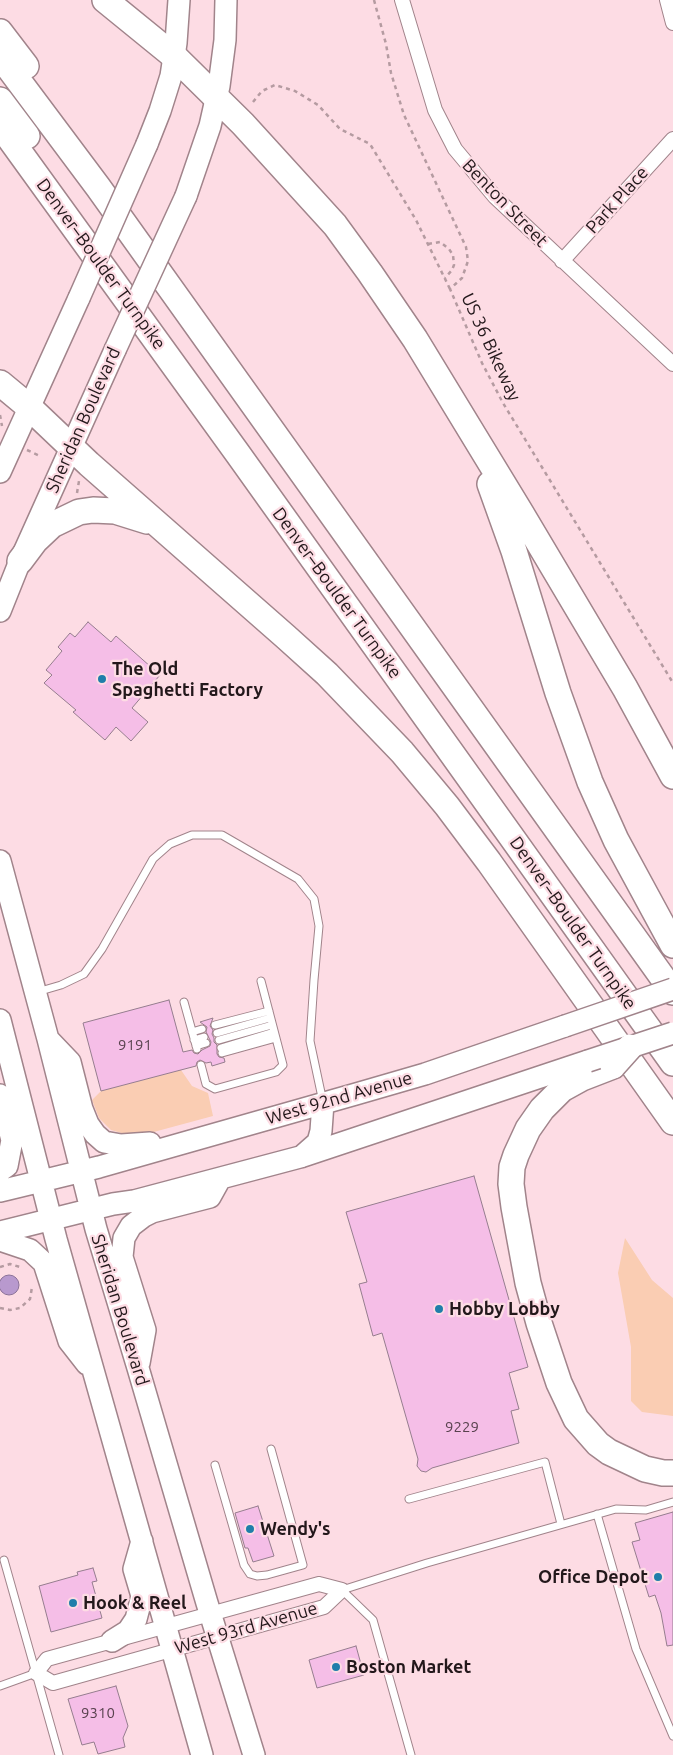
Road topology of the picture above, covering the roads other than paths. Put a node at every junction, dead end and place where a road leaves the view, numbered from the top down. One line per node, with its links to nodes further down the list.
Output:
1 (105, 0): 9 (highway)
2 (179, 0): 9 (main road)
3 (226, 0): 11 (main road, Sheridan Boulevard)
4 (402, 0): 14 (street, Benton Street)
5 (667, 0): 6 (street)
6 (673, 23)
7 (0, 32): 27 (highway)
8 (0, 56): 29 (highway)
9 (174, 57): 11 (highway); 18 (main road, bridge)
10 (0, 100): 38 (highway)
11 (216, 100): 16 (highway); 19 (main road, Sheridan Boulevard, bridge)
12 (0, 125): 43 (highway, Denver–Boulder Turnpike)
13 (673, 139): 14 (street, Park Place)
14 (562, 261): 15 (street, Benton Street)
15 (673, 364)
16 (434, 371): 24 (highway); 26 (highway)
17 (0, 383): 18 (highway)
18 (29, 407): 19 (highway); 20 (main road)
19 (71, 448): 21 (highway); 22 (main road, Sheridan Boulevard)
20 (0, 472)
21 (159, 526): 22 (highway); 47 (highway)
22 (20, 561): 23 (main road, Sheridan Boulevard)
23 (0, 611)
24 (673, 776)
25 (0, 861): 30 (main road, Sheridan Boulevard)
26 (673, 945)
27 (673, 965)
28 (261, 981): 34 (lane)
29 (673, 991): 46 (main road, West 92nd Avenue, bridge)
30 (34, 992): 39 (main road, Sheridan Boulevard); 46 (lane)
31 (184, 1002): 35 (lane)
32 (0, 1020): 40 (main road)
33 (215, 1025): 34 (lane)
34 (272, 1025): 37 (lane); 42 (lane); 44 (lane)
35 (192, 1032): 35 (lane)
36 (673, 1033): 41 (main road, bridge)
37 (218, 1036)
38 (673, 1037)
39 (48, 1039): 48 (main road); 51 (main road, Sheridan Boulevard)
40 (2, 1044): 53 (main road)
41 (630, 1047): 49 (main road, bridge); 63 (highway, bridge)
42 (222, 1050)
43 (673, 1063)
44 (200, 1065)
45 (0, 1095): 50 (main road)
46 (323, 1103): 48 (main road, West 92nd Avenue); 49 (main road)
47 (673, 1122)
48 (170, 1147): 51 (main road, West 92nd Avenue)
49 (300, 1158): 52 (main road)
50 (0, 1171)
51 (80, 1172): 53 (main road, West 92nd Avenue); 55 (main road, Sheridan Boulevard)
52 (220, 1179): 55 (main road); 59 (main road)
53 (42, 1181): 54 (main road, West 92nd Avenue); 56 (main road)
54 (0, 1191)
55 (91, 1210): 56 (main road); 59 (main road, Sheridan Boulevard)
56 (52, 1219): 57 (main road); 60 (main road)
57 (0, 1232)
58 (0, 1240): 60 (main road)
59 (138, 1368): 71 (main road, Sheridan Boulevard)
60 (94, 1372): 68 (main road)
61 (271, 1449): 62 (lane)
62 (215, 1465)
63 (673, 1473)
64 (409, 1500): 67 (lane)
65 (673, 1502): 66 (lane)
66 (597, 1514): 67 (lane); 78 (lane)
67 (561, 1524): 70 (lane)
68 (142, 1541): 72 (main road); 74 (main road)
69 (4, 1560): 76 (lane)
70 (342, 1590): 71 (street, West 93rd Avenue); 73 (street, West 93rd Avenue); 82 (lane)
71 (210, 1614): 72 (street, West 93rd Avenue); 73 (main road, Sheridan Boulevard)
72 (166, 1626): 74 (street, West 93rd Avenue); 75 (main road)
73 (217, 1637): 75 (street, West 93rd Avenue); 81 (main road, Sheridan Boulevard)
74 (112, 1641): 76 (street, West 93rd Avenue)
75 (173, 1649): 76 (street, West 93rd Avenue); 80 (main road)
76 (36, 1673): 77 (lane); 79 (lane)
77 (0, 1686)
78 (673, 1736)
79 (59, 1755)
80 (202, 1755)
81 (254, 1755)
82 (411, 1755)

